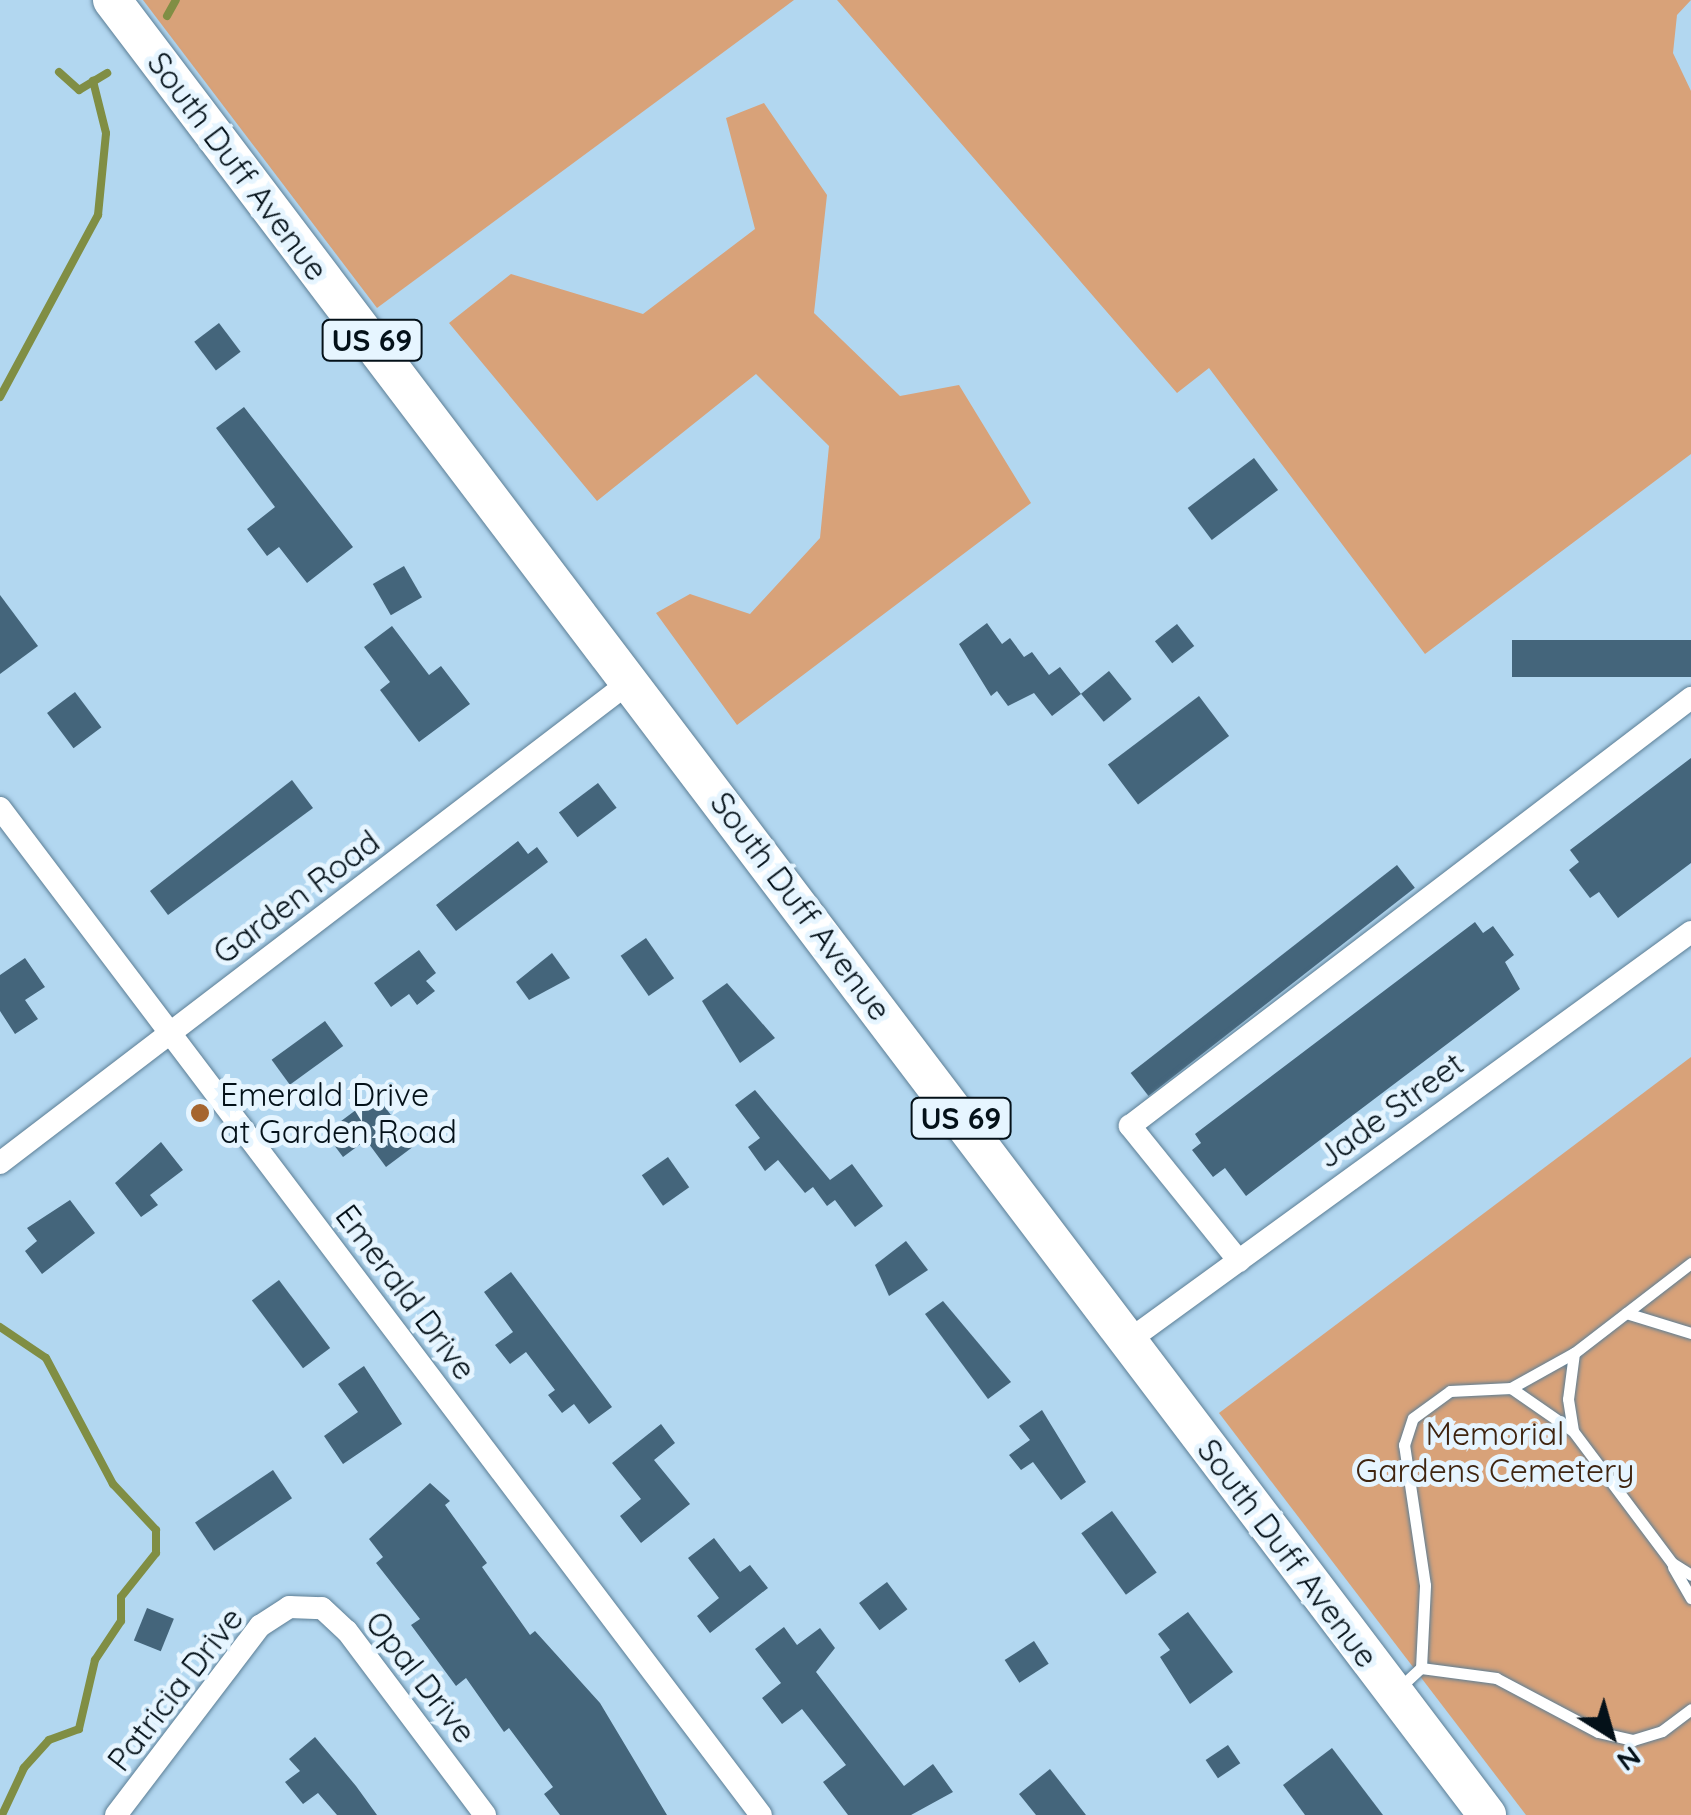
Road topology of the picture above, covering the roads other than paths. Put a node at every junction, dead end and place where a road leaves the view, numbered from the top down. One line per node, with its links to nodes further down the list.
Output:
1 (112, 0): 2 (main road, South Duff Avenue / US 69)
2 (631, 681): 6 (street, Garden Road); 12 (main road, South Duff Avenue / US 69)
3 (1691, 698): 8 (street)
4 (0, 808): 6 (street, Emerald Drive)
5 (1691, 932): 8 (street, Jade Street)
6 (171, 1034): 7 (street, Garden Road); 24 (street, Emerald Drive)
7 (0, 1162)
8 (1239, 1261): 12 (street, Jade Street)
9 (1691, 1263): 10 (lane)
10 (1626, 1314): 11 (lane); 13 (lane)
11 (1691, 1333)
12 (1128, 1341): 20 (main road, South Duff Avenue / US 69)
13 (1574, 1352): 14 (lane); 15 (lane)
14 (1510, 1388): 15 (lane); 20 (lane)
15 (1573, 1431): 16 (lane)
16 (1672, 1563): 17 (lane); 18 (lane)
17 (1691, 1575)
18 (1691, 1598)
19 (289, 1608): 22 (street, Patricia Drive); 23 (street, Opal Drive)
20 (1408, 1680): 21 (lane); 25 (main road, South Duff Avenue / US 69)
21 (1691, 1708)
22 (116, 1815)
23 (485, 1815)
24 (761, 1815)
25 (1487, 1815)

